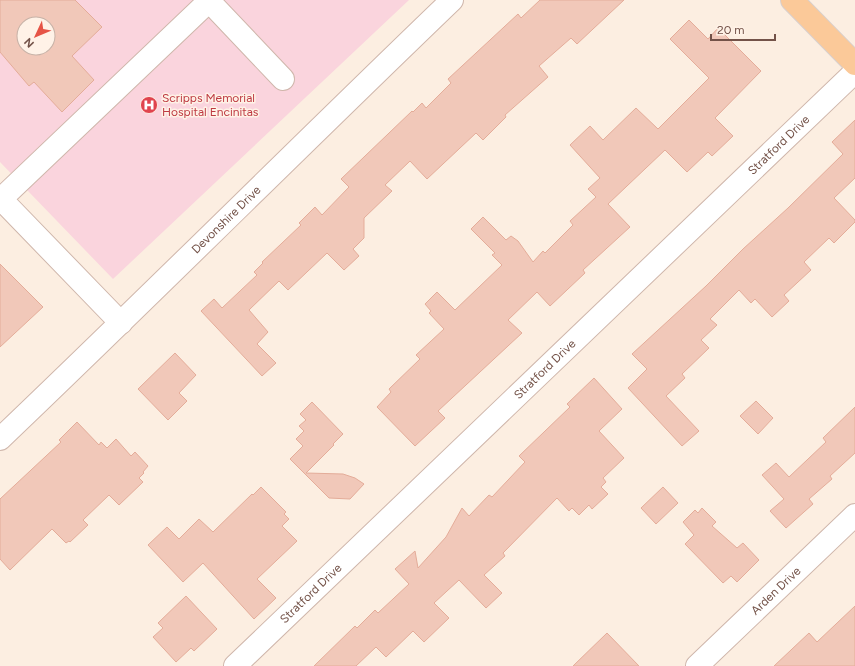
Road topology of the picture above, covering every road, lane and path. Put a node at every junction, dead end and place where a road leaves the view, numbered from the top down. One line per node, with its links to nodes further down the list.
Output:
1 (209, 0): 6 (street); 7 (street)
2 (452, 0): 8 (street, Devonshire Drive)
3 (792, 0): 4 (main road)
4 (855, 64)
5 (855, 72): 11 (street, Stratford Drive)
6 (283, 79)
7 (0, 198): 8 (street)
8 (121, 323): 9 (street, Devonshire Drive)
9 (0, 439)
10 (855, 515): 12 (street, Arden Drive)
11 (235, 666)
12 (696, 666)

